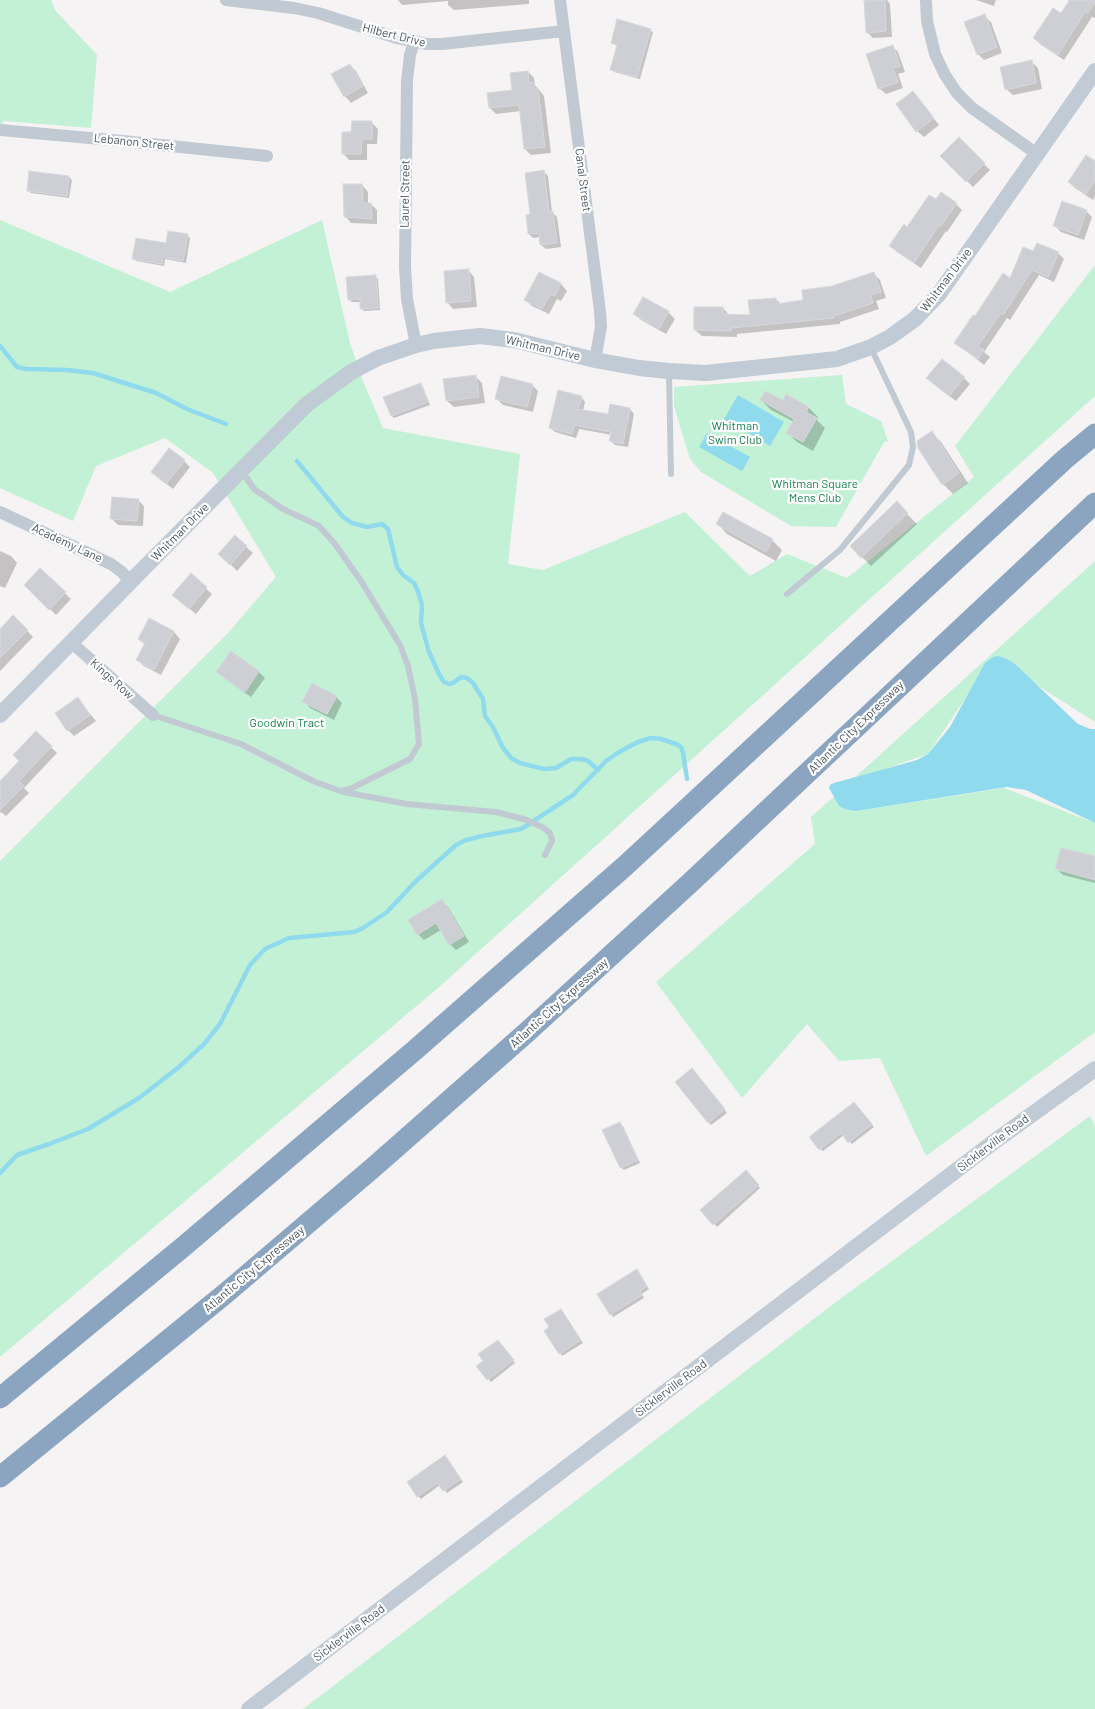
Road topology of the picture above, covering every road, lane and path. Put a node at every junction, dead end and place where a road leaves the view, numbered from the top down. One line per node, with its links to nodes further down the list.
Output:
1 (226, 0): 5 (street, Hilbert Drive)
2 (560, 0): 4 (street, Canal Street)
3 (926, 0): 8 (street)
4 (564, 31): 5 (street, Hilbert Drive); 12 (street, Canal Street)
5 (414, 42): 10 (street, Laurel Street)
6 (1095, 71): 8 (street, Whitman Drive)
7 (0, 130): 9 (street, Lebanon Street)
8 (1037, 154): 11 (street, Whitman Drive)
9 (267, 156)
10 (416, 345): 12 (street, Whitman Drive); 15 (street, Whitman Drive)
11 (871, 347): 13 (street, Whitman Drive); 20 (lane)
12 (595, 360): 13 (street, Whitman Drive)
13 (669, 371): 16 (lane)
14 (1095, 434): 27 (highway)
15 (241, 469): 19 (street, Whitman Drive); 24 (lane)
16 (671, 474)
17 (1095, 503): 28 (highway, Atlantic City Expressway)
18 (0, 512): 19 (street, Academy Lane)
19 (130, 582): 21 (street, Whitman Drive)
20 (787, 594)
21 (72, 643): 22 (street, Whitman Drive); 23 (street, Kings Row)
22 (0, 715)
23 (153, 716): 24 (lane)
24 (340, 791): 25 (lane)
25 (545, 855)
26 (1095, 1069): 29 (street, Sicklerville Road)
27 (0, 1398)
28 (0, 1477)
29 (249, 1709)

